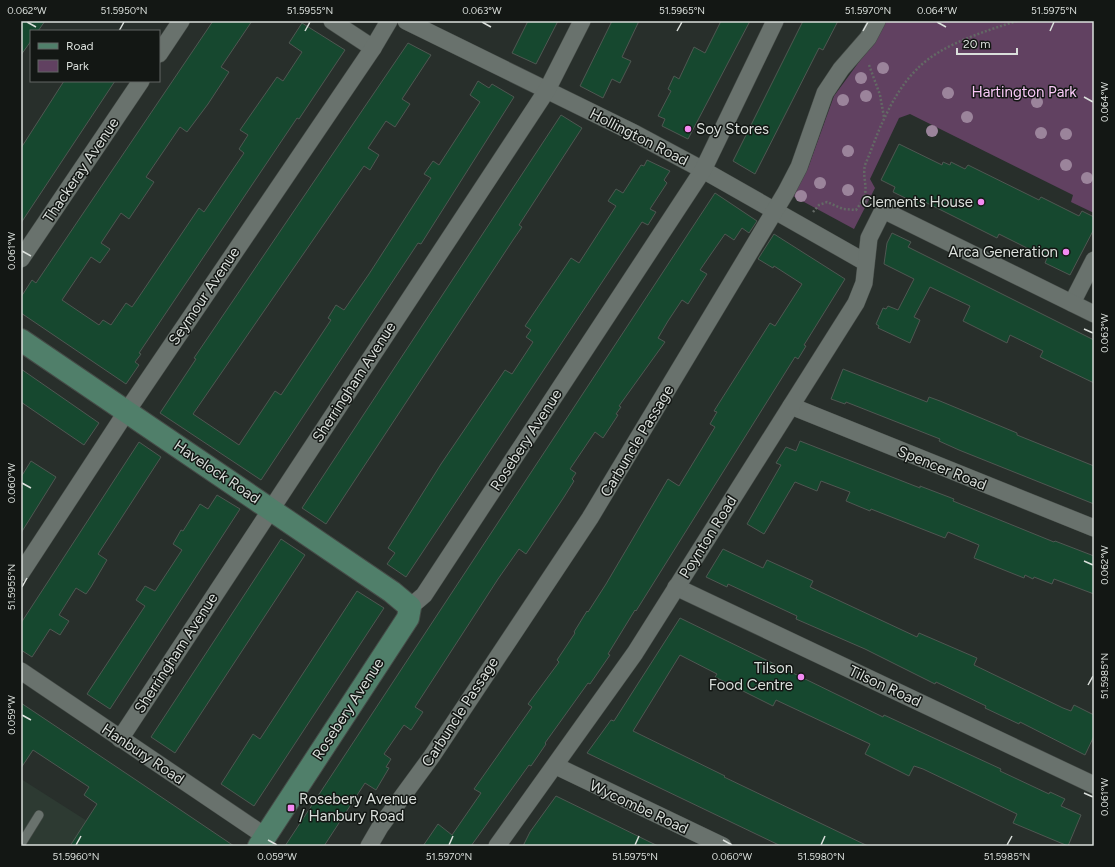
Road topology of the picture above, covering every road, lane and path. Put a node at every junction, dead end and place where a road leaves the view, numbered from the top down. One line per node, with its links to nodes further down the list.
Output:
1 (182, 21): 11 (street)
2 (332, 21): 9 (street)
3 (389, 21): 9 (street, Seymour Avenue)
4 (406, 21): 13 (street, Hollington Road)
5 (582, 21): 13 (street, Sherringham Avenue)
6 (775, 21): 15 (street, Rosebery Avenue)
7 (877, 21): 10 (street, Carbuncle Passage)
8 (1017, 21): 14 (path)
9 (373, 48): 27 (street, Seymour Avenue)
10 (858, 49): 14 (path); 17 (street, Carbuncle Passage)
11 (160, 53)
12 (140, 82): 20 (street, Thackeray Avenue)
13 (547, 90): 15 (street, Hollington Road); 28 (street, Sherringham Avenue)
14 (884, 118): 16 (path)
15 (703, 170): 17 (street, Hollington Road); 32 (street, Rosebery Avenue)
16 (863, 200): 18 (path); 19 (path)
17 (775, 210): 19 (street, Hollington Road); 40 (street, Carbuncle Passage)
18 (883, 210): 22 (street, Poynton Road); 23 (street)
19 (804, 227): 22 (street, Hollington Road)
20 (21, 260)
21 (1094, 260): 23 (street)
22 (865, 262): 26 (street, Poynton Road)
23 (1072, 303): 24 (street)
24 (1094, 314)
25 (21, 340): 27 (street, Havelock Road)
26 (791, 406): 29 (street, Spencer Road); 31 (street, Poynton Road)
27 (127, 411): 28 (street, Havelock Road); 30 (street, Seymour Avenue)
28 (270, 509): 32 (street, Havelock Road); 34 (street, Sherringham Avenue)
29 (1094, 528)
30 (21, 573)
31 (676, 587): 35 (street, Poynton Road); 36 (street, Tilson Road)
32 (410, 608): 38 (street, Rosebery Avenue)
33 (21, 671): 34 (street, Hanbury Road)
34 (120, 739): 38 (street, Hanbury Road)
35 (556, 766): 41 (street, Poynton Road); 42 (street, Wycombe Road)
36 (1094, 785)
37 (39, 816): 39 (lane)
38 (262, 841)
39 (21, 844)
40 (369, 846)
41 (498, 846)
42 (723, 846)

